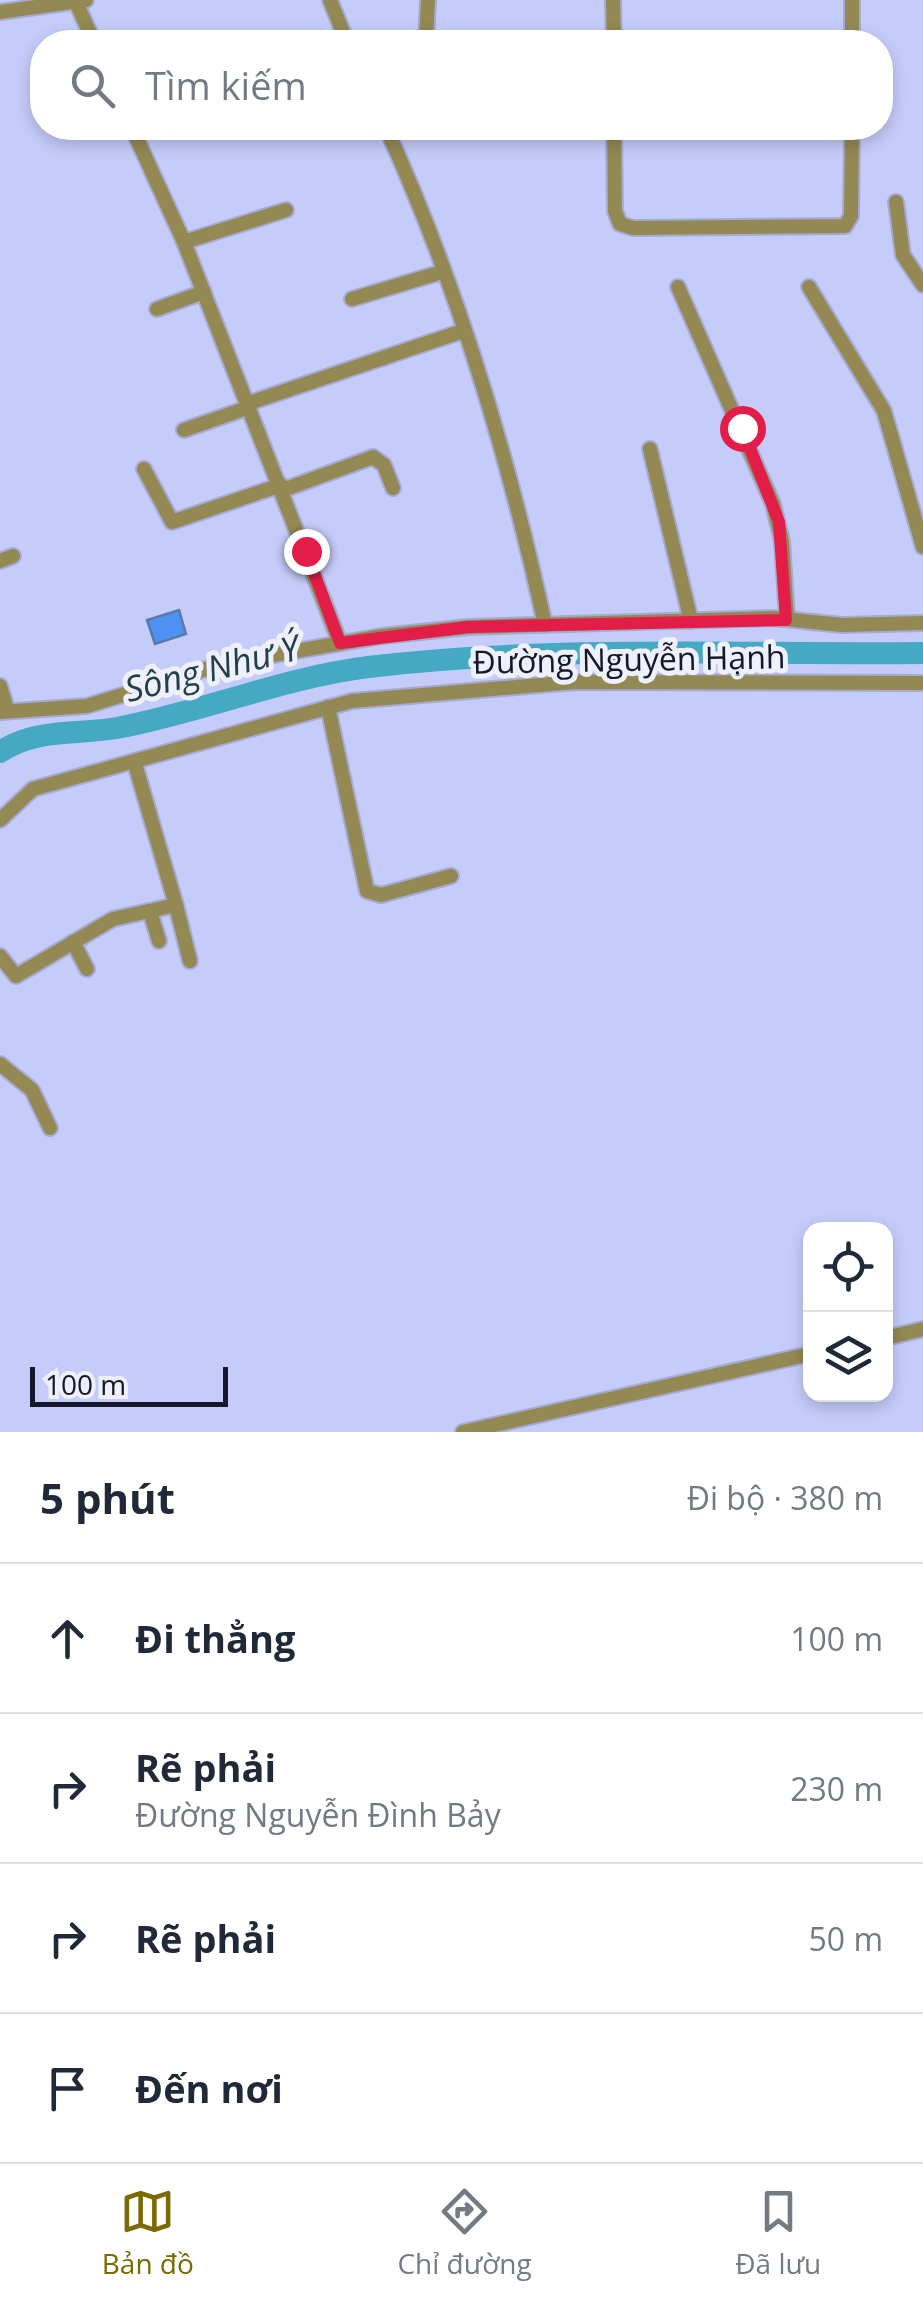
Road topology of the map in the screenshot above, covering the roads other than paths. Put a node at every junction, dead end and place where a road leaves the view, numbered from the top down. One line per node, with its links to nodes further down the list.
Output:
1 (79, 0): 6 (street); 7 (street)
2 (330, 0): 8 (street)
3 (428, 0): 9 (street)
4 (614, 0): 10 (street)
5 (852, 0): 11 (street)
6 (0, 12)
7 (90, 30)
8 (342, 30)
9 (427, 30)
10 (614, 30)
11 (852, 30)
12 (137, 140): 18 (street)
13 (391, 140): 19 (street)
14 (614, 140): 15 (street)
15 (852, 140)
16 (896, 202): 20 (street)
17 (286, 210): 18 (street)
18 (184, 242): 23 (street)
19 (442, 272): 24 (street); 26 (street)
20 (923, 285)
21 (678, 286): 34 (street)
22 (809, 288): 33 (street)
23 (204, 292): 25 (street); 27 (street)
24 (352, 299)
25 (157, 309)
26 (463, 330): 27 (street); 37 (street)
27 (250, 405): 28 (street); 31 (street)
28 (184, 430)
29 (650, 449): 35 (street)
30 (144, 469): 31 (street)
31 (282, 488): 32 (street); 38 (street)
32 (393, 488)
33 (923, 547)
34 (786, 620): 35 (street); 36 (street)
35 (691, 622): 37 (street)
36 (923, 623)
37 (545, 625): 38 (street)
38 (340, 643): 42 (street)
39 (923, 684): 41 (street, Đường Nguyễn Hạnh)
40 (0, 686): 42 (street)
41 (328, 707): 43 (street, Đường Nguyễn Hạnh); 45 (street)
42 (4, 710)
43 (135, 764): 44 (street, Đường Nguyễn Hạnh); 46 (street)
44 (0, 820)
45 (452, 876)
46 (176, 905): 47 (street); 51 (street)
47 (150, 911): 48 (street); 49 (street)
48 (73, 942): 50 (street); 52 (street)
49 (159, 942)
50 (0, 956)
51 (190, 961)
52 (87, 968)
53 (0, 1064): 54 (street)
54 (50, 1128)
55 (923, 1330): 56 (street)
56 (893, 1336)
57 (803, 1356): 58 (street)
58 (463, 1432)

